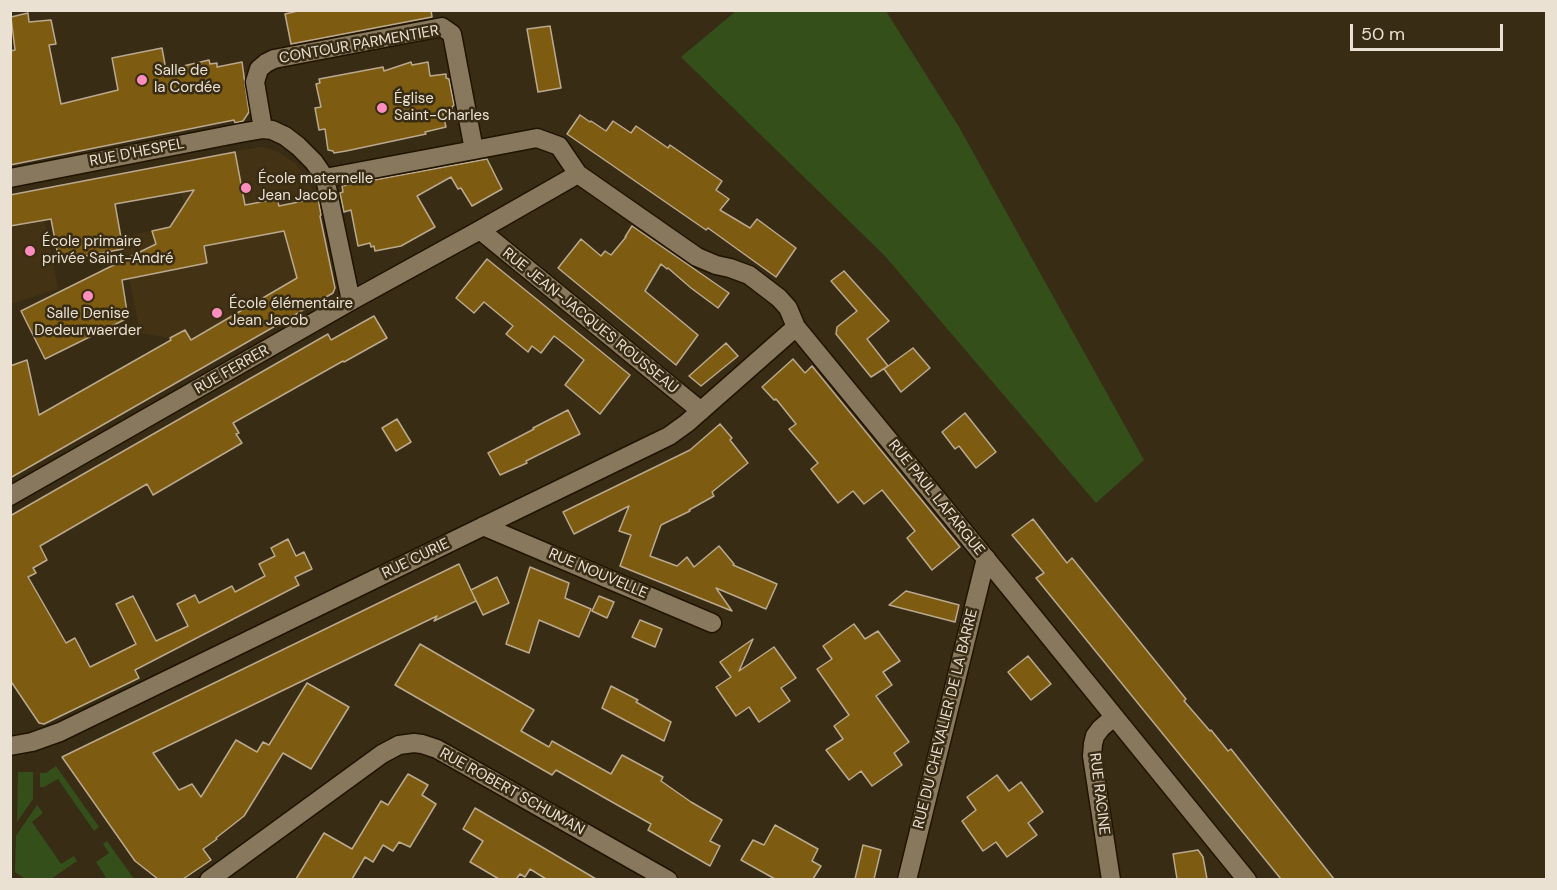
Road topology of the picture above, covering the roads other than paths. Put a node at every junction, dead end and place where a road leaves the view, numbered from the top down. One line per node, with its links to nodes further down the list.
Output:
1 (430, 10): 2 (street)
2 (434, 29): 3 (street, CONTOUR PARMENTIER); 4 (street, CONTOUR PARMENTIER)
3 (263, 129): 6 (street, RUE D'HESPEL); 7 (street)
4 (474, 150): 5 (street, RUE PAUL LAFARGUE); 7 (street)
5 (579, 174): 8 (street, RUE FERRER); 10 (street, RUE PAUL LAFARGUE)
6 (10, 178)
7 (325, 178): 9 (street)
8 (480, 230): 9 (street, RUE FERRER); 11 (street, RUE JEAN-JACQUES ROUSSEAU)
9 (351, 301): 12 (street, RUE FERRER)
10 (796, 327): 11 (street, RUE CURIE); 14 (street, RUE PAUL LAFARGUE)
11 (701, 411): 13 (street, RUE CURIE)
12 (10, 496)
13 (483, 526): 15 (street, RUE NOUVELLE); 17 (street, RUE CURIE)
14 (986, 558): 16 (street, RUE PAUL LAFARGUE); 21 (street, RUE DU CHEVALIER DE LA BARRE)
15 (712, 622)
16 (1114, 717): 18 (street, RUE PAUL LAFARGUE); 22 (street, RUE RACINE)
17 (10, 746)
18 (1239, 875)
19 (209, 879): 20 (street, RUE ROBERT SCHUMAN)
20 (668, 879)
21 (907, 879)
22 (1111, 879)

